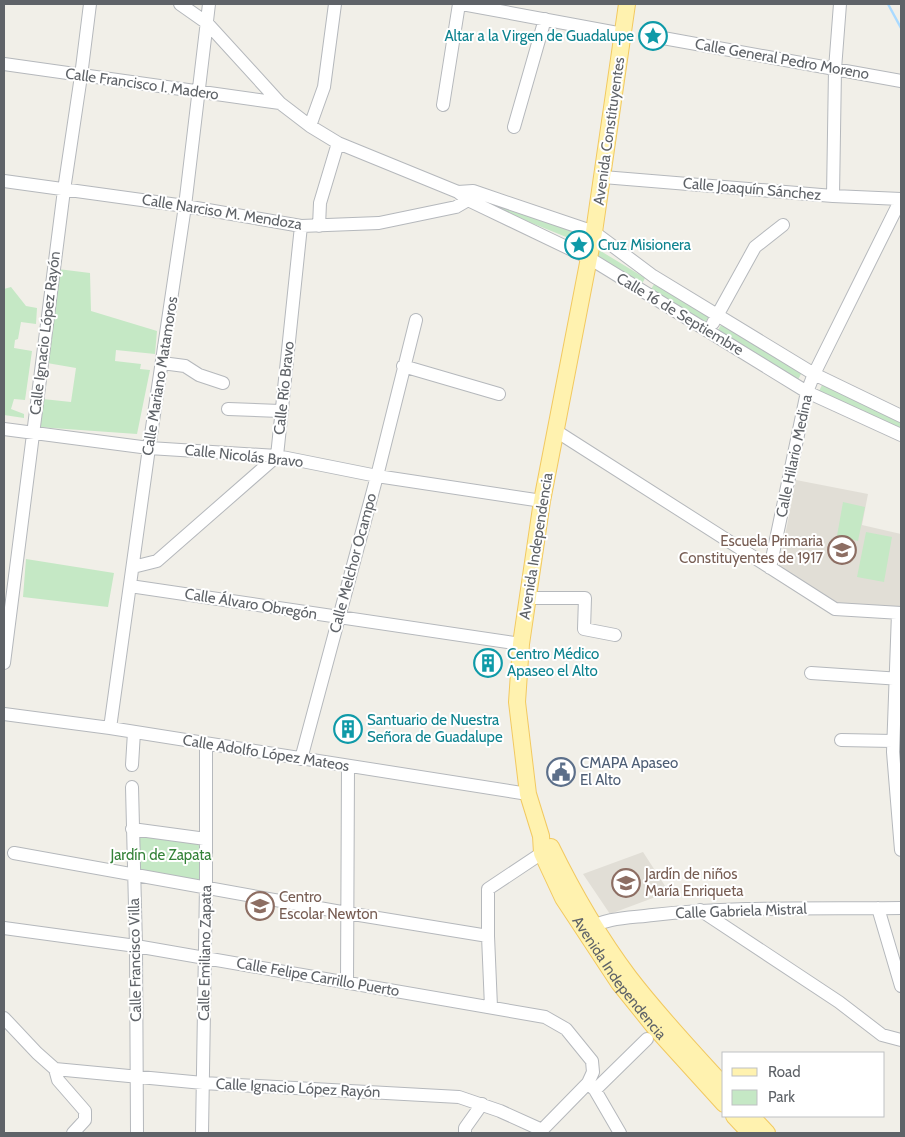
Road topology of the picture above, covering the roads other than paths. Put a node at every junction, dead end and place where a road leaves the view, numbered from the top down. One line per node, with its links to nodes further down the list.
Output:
1 (90, 4): 14 (street, Calle Ignacio López Rayón)
2 (180, 4): 9 (street, Calle 16 de Septiembre)
3 (209, 4): 9 (street, Calle Mariano Matamoros)
4 (335, 4): 19 (street)
5 (460, 4): 8 (street); 18 (street)
6 (627, 4): 10 (main road, Avenida Constituyentes)
7 (840, 4): 13 (street)
8 (545, 19): 10 (street); 20 (street)
9 (207, 23): 16 (street, Calle Mariano Matamoros); 17 (street, Calle 16 de Septiembre)
10 (623, 34): 22 (main road, Avenida Constituyentes)
11 (663, 38): 13 (street, Calle General Pedro Moreno)
12 (4, 64): 14 (street, Calle Francisco I. Madero)
13 (835, 68): 15 (street, Calle General Pedro Moreno); 26 (street)
14 (81, 76): 16 (street, Calle Francisco I. Madero); 24 (street, Calle Ignacio López Rayón)
15 (901, 81)
16 (200, 93): 17 (street, Calle Francisco I. Madero); 28 (street, Calle Mariano Matamoros)
17 (280, 103): 19 (street, Calle 16 de Septiembre)
18 (443, 105)
19 (310, 126): 21 (street, Calle 16 de Septiembre)
20 (514, 126)
21 (338, 143): 25 (street, Calle 16 de Septiembre); 31 (street)
22 (603, 177): 26 (street, Calle Joaquín Sánchez); 32 (main road, Avenida Constituyentes)
23 (4, 181): 24 (street, Calle Narciso M. Mendoza)
24 (64, 190): 28 (street, Calle Narciso M. Mendoza); 50 (street, Calle Ignacio López Rayón)
25 (466, 194): 31 (street, Calle Narciso M. Mendoza); 32 (street, Calle 16 de Septiembre); 33 (street, Calle 16 de Septiembre)
26 (833, 196): 27 (street, Calle Joaquín Sánchez)
27 (901, 199): 41 (street, Calle Hilario Medina)
28 (186, 206): 30 (street, Calle Narciso M. Mendoza); 39 (street, Calle Mariano Matamoros)
29 (783, 225): 36 (street)
30 (301, 226): 31 (street, Calle Narciso M. Mendoza); 46 (street, Calle Río Bravo)
31 (319, 226)
32 (594, 232): 33 (main road, Avenida Constituyentes); 34 (street, Calle 16 de Septiembre)
33 (590, 258): 35 (street, Calle 16 de Septiembre); 49 (main road, Avenida Independencia)
34 (653, 276): 35 (street); 36 (street, Calle 16 de Septiembre)
35 (643, 292): 38 (street, Calle 16 de Septiembre)
36 (718, 316): 38 (street); 41 (street, Calle 16 de Septiembre)
37 (416, 320): 40 (street, Calle Melchor Ocampo)
38 (708, 331): 43 (street, Calle 16 de Septiembre)
39 (162, 363): 42 (street); 52 (street, Calle Mariano Matamoros)
40 (403, 366): 44 (street); 54 (street, Calle Melchor Ocampo)
41 (814, 374): 43 (street, Calle Hilario Medina); 47 (street, Calle 16 de Septiembre)
42 (223, 382)
43 (807, 392): 51 (street, Calle 16 de Septiembre); 57 (street, Calle Hilario Medina)
44 (499, 394)
45 (228, 409): 46 (street)
46 (280, 412): 53 (street, Calle Río Bravo)
47 (901, 416)
48 (4, 429): 50 (street, Calle Nicolás Bravo)
49 (556, 431): 55 (main road, Avenida Independencia); 57 (street)
50 (32, 433): 52 (street, Calle Nicolás Bravo); 64 (street, Calle Ignacio López Rayón)
51 (901, 435)
52 (149, 448): 53 (street, Calle Nicolás Bravo); 56 (street, Calle Mariano Matamoros)
53 (277, 456): 54 (street, Calle Nicolás Bravo); 56 (street, Calle Río Bravo)
54 (377, 476): 55 (street, Calle Nicolás Bravo); 61 (street, Calle Melchor Ocampo)
55 (542, 501): 59 (main road, Avenida Independencia)
56 (133, 568): 58 (street, Calle Mariano Matamoros)
57 (770, 568): 60 (street)
58 (130, 586): 61 (street, Calle Álvaro Obregón); 68 (street, Calle Mariano Matamoros)
59 (527, 598): 62 (street); 63 (main road, Avenida Independencia)
60 (900, 613): 66 (street)
61 (339, 617): 63 (street, Calle Álvaro Obregón); 73 (street, Calle Melchor Ocampo)
62 (615, 635)
63 (521, 644): 77 (main road, Avenida Independencia)
64 (4, 662)
65 (811, 673): 66 (street)
66 (898, 679): 72 (street)
67 (4, 714): 68 (street, Calle Adolfo López Mateos)
68 (110, 728): 69 (street, Calle Adolfo López Mateos)
69 (134, 732): 71 (street, Calle Adolfo López Mateos); 74 (street)
70 (841, 740): 72 (street)
71 (206, 743): 73 (street, Calle Adolfo López Mateos); 80 (street, Calle Emiliano Zapata)
72 (896, 748): 79 (street)
73 (301, 759): 75 (street, Calle Adolfo López Mateos)
74 (132, 765)
75 (348, 766): 77 (street, Calle Adolfo López Mateos); 89 (street)
76 (132, 787): 78 (street, Calle Francisco Villa)
77 (528, 794): 81 (main road, Avenida Independencia)
78 (132, 829): 80 (street); 84 (street, Calle Francisco Villa)
79 (901, 837): 82 (street)
80 (206, 839): 85 (street, Calle Emiliano Zapata)
81 (545, 845): 91 (main road, Avenida Independencia); 92 (street)
82 (901, 850)
83 (14, 852): 84 (street)
84 (134, 873): 85 (street); 93 (street, Calle Francisco Villa)
85 (206, 886): 89 (street); 94 (street, Calle Emiliano Zapata)
86 (878, 908): 87 (street, Calle Gabriela Mistral); 88 (street, Calle Gabriela Mistral); 96 (street)
87 (901, 908)
88 (700, 910): 91 (street, Calle Gabriela Mistral); 100 (street)
89 (347, 913): 92 (street); 95 (street)
90 (4, 928): 93 (street, Calle Felipe Carrillo Puerto)
91 (589, 928): 104 (main road, Avenida Independencia); 106 (main road, Avenida Independencia)
92 (488, 936): 97 (street)
93 (136, 946): 94 (street, Calle Felipe Carrillo Puerto); 102 (street, Calle Francisco Villa)
94 (205, 958): 95 (street, Calle Felipe Carrillo Puerto); 103 (street, Calle Emiliano Zapata)
95 (347, 983): 97 (street, Calle Felipe Carrillo Puerto)
96 (901, 986)
97 (491, 1007): 105 (street, Calle Felipe Carrillo Puerto)
98 (4, 1018): 101 (street)
99 (646, 1039): 105 (street, Calle Ignacio López Rayón)
100 (901, 1040)
101 (55, 1069): 102 (street, Calle Ignacio López Rayón); 111 (street)
102 (137, 1077): 103 (street, Calle Ignacio López Rayón); 112 (street, Calle Francisco Villa)
103 (203, 1082): 107 (street, Calle Ignacio López Rayón); 113 (street, Calle Emiliano Zapata)
104 (722, 1084)
105 (591, 1086): 110 (street, Calle Ignacio López Rayón); 115 (street)
106 (722, 1102)
107 (482, 1104): 110 (street, Calle Ignacio López Rayón); 114 (street)
108 (735, 1117): 116 (main road)
109 (752, 1117): 117 (main road)
110 (542, 1132)
111 (74, 1133)
112 (137, 1133)
113 (202, 1133)
114 (465, 1133)
115 (620, 1133)
116 (750, 1133)
117 (767, 1133)

